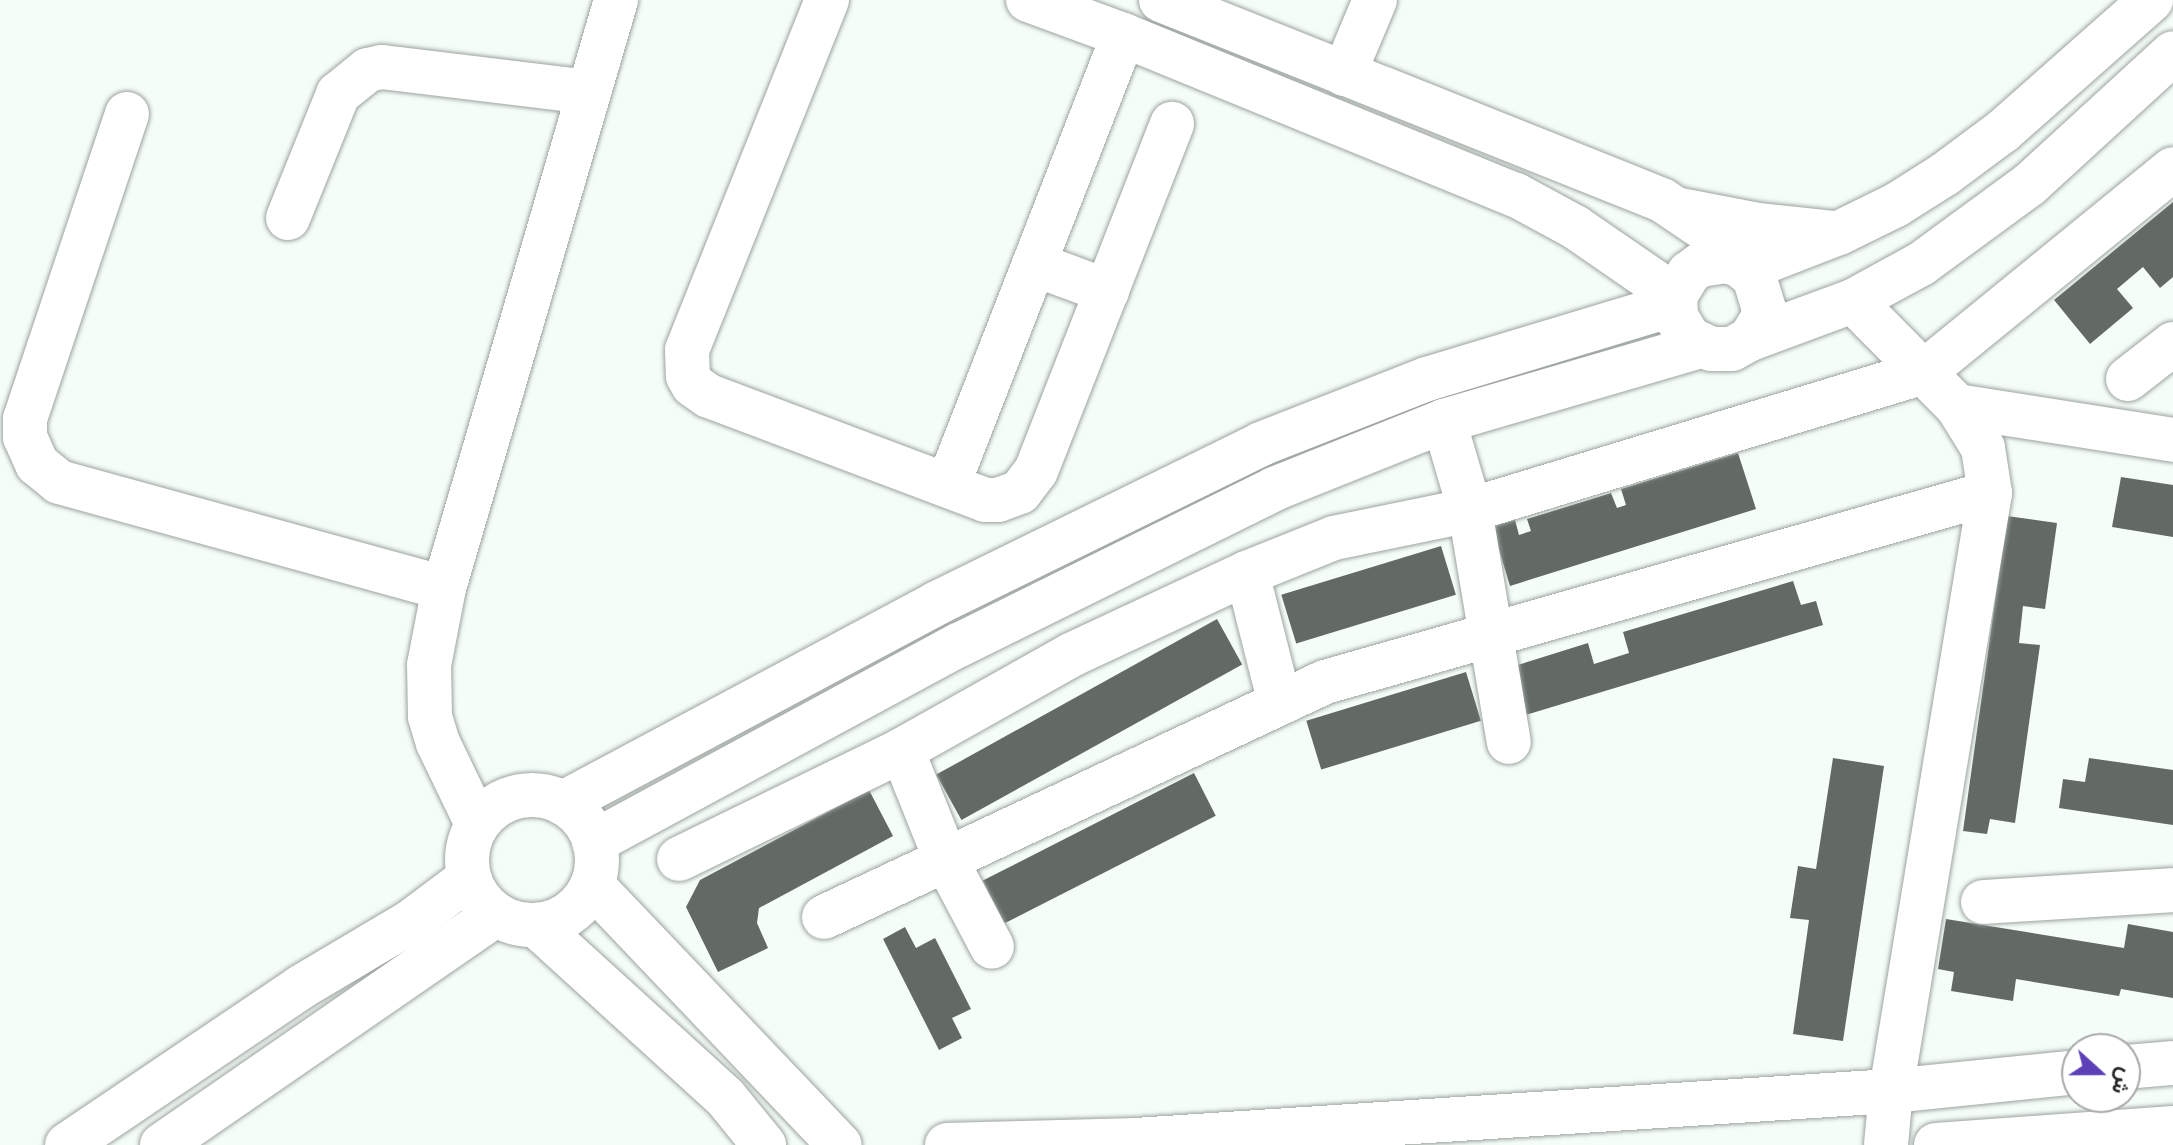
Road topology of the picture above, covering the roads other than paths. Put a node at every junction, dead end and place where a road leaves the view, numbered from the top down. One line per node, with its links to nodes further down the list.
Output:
1 (616, 0): 10 (street)
2 (827, 0): 30 (street)
3 (1028, 0): 7 (street)
4 (1161, 0): 9 (street)
5 (1375, 0): 9 (street)
6 (2151, 0): 16 (street)
7 (1123, 35): 17 (street); 20 (street)
8 (2173, 53): 21 (street)
9 (1344, 74): 14 (street)
10 (588, 92): 15 (street); 34 (street)
11 (127, 114): 34 (street)
12 (1172, 124): 19 (street)
13 (2173, 169): 25 (street)
14 (1681, 210): 16 (street); 18 (street)
15 (288, 218)
16 (1839, 233): 18 (street)
17 (1034, 264): 19 (street); 30 (street)
18 (1743, 267): 20 (street); 22 (street)
19 (1107, 291): 30 (street)
20 (1675, 300): 24 (street); 39 (street)
21 (1853, 301): 22 (street); 25 (street)
22 (1750, 339): 24 (street)
23 (2173, 344): 26 (street)
24 (1701, 346): 28 (street)
25 (1924, 372): 27 (street); 32 (street)
26 (2128, 379)
27 (1957, 406): 29 (street); 31 (street)
28 (1444, 421): 32 (street); 41 (street)
29 (2173, 440)
30 (948, 485)
31 (1990, 493): 35 (street); 55 (street)
32 (1470, 510): 33 (street); 35 (street)
33 (1247, 573): 36 (street); 38 (street)
34 (444, 588): 40 (street)
35 (1488, 633): 36 (street); 37 (street)
36 (1280, 703): 43 (street)
37 (1509, 742)
38 (902, 750): 42 (street); 43 (street)
39 (563, 803): 40 (street); 41 (street)
40 (477, 824): 44 (street)
41 (594, 842): 45 (street)
42 (679, 859)
43 (946, 860): 49 (street); 51 (street)
44 (469, 878): 48 (street); 57 (street)
45 (592, 885): 50 (street); 60 (street)
46 (2173, 890): 47 (street)
47 (1983, 902)
48 (496, 915): 50 (street); 58 (street)
49 (824, 917)
50 (537, 926): 59 (street)
51 (992, 947)
52 (2173, 1063): 53 (street)
53 (2141, 1066)
54 (2061, 1074): 55 (street)
55 (1891, 1091): 61 (street); 62 (street)
56 (2173, 1128): 63 (street)
57 (67, 1145)
58 (162, 1145)
59 (764, 1145)
60 (840, 1145)
61 (947, 1145)
62 (1886, 1145)
63 (1936, 1145)

